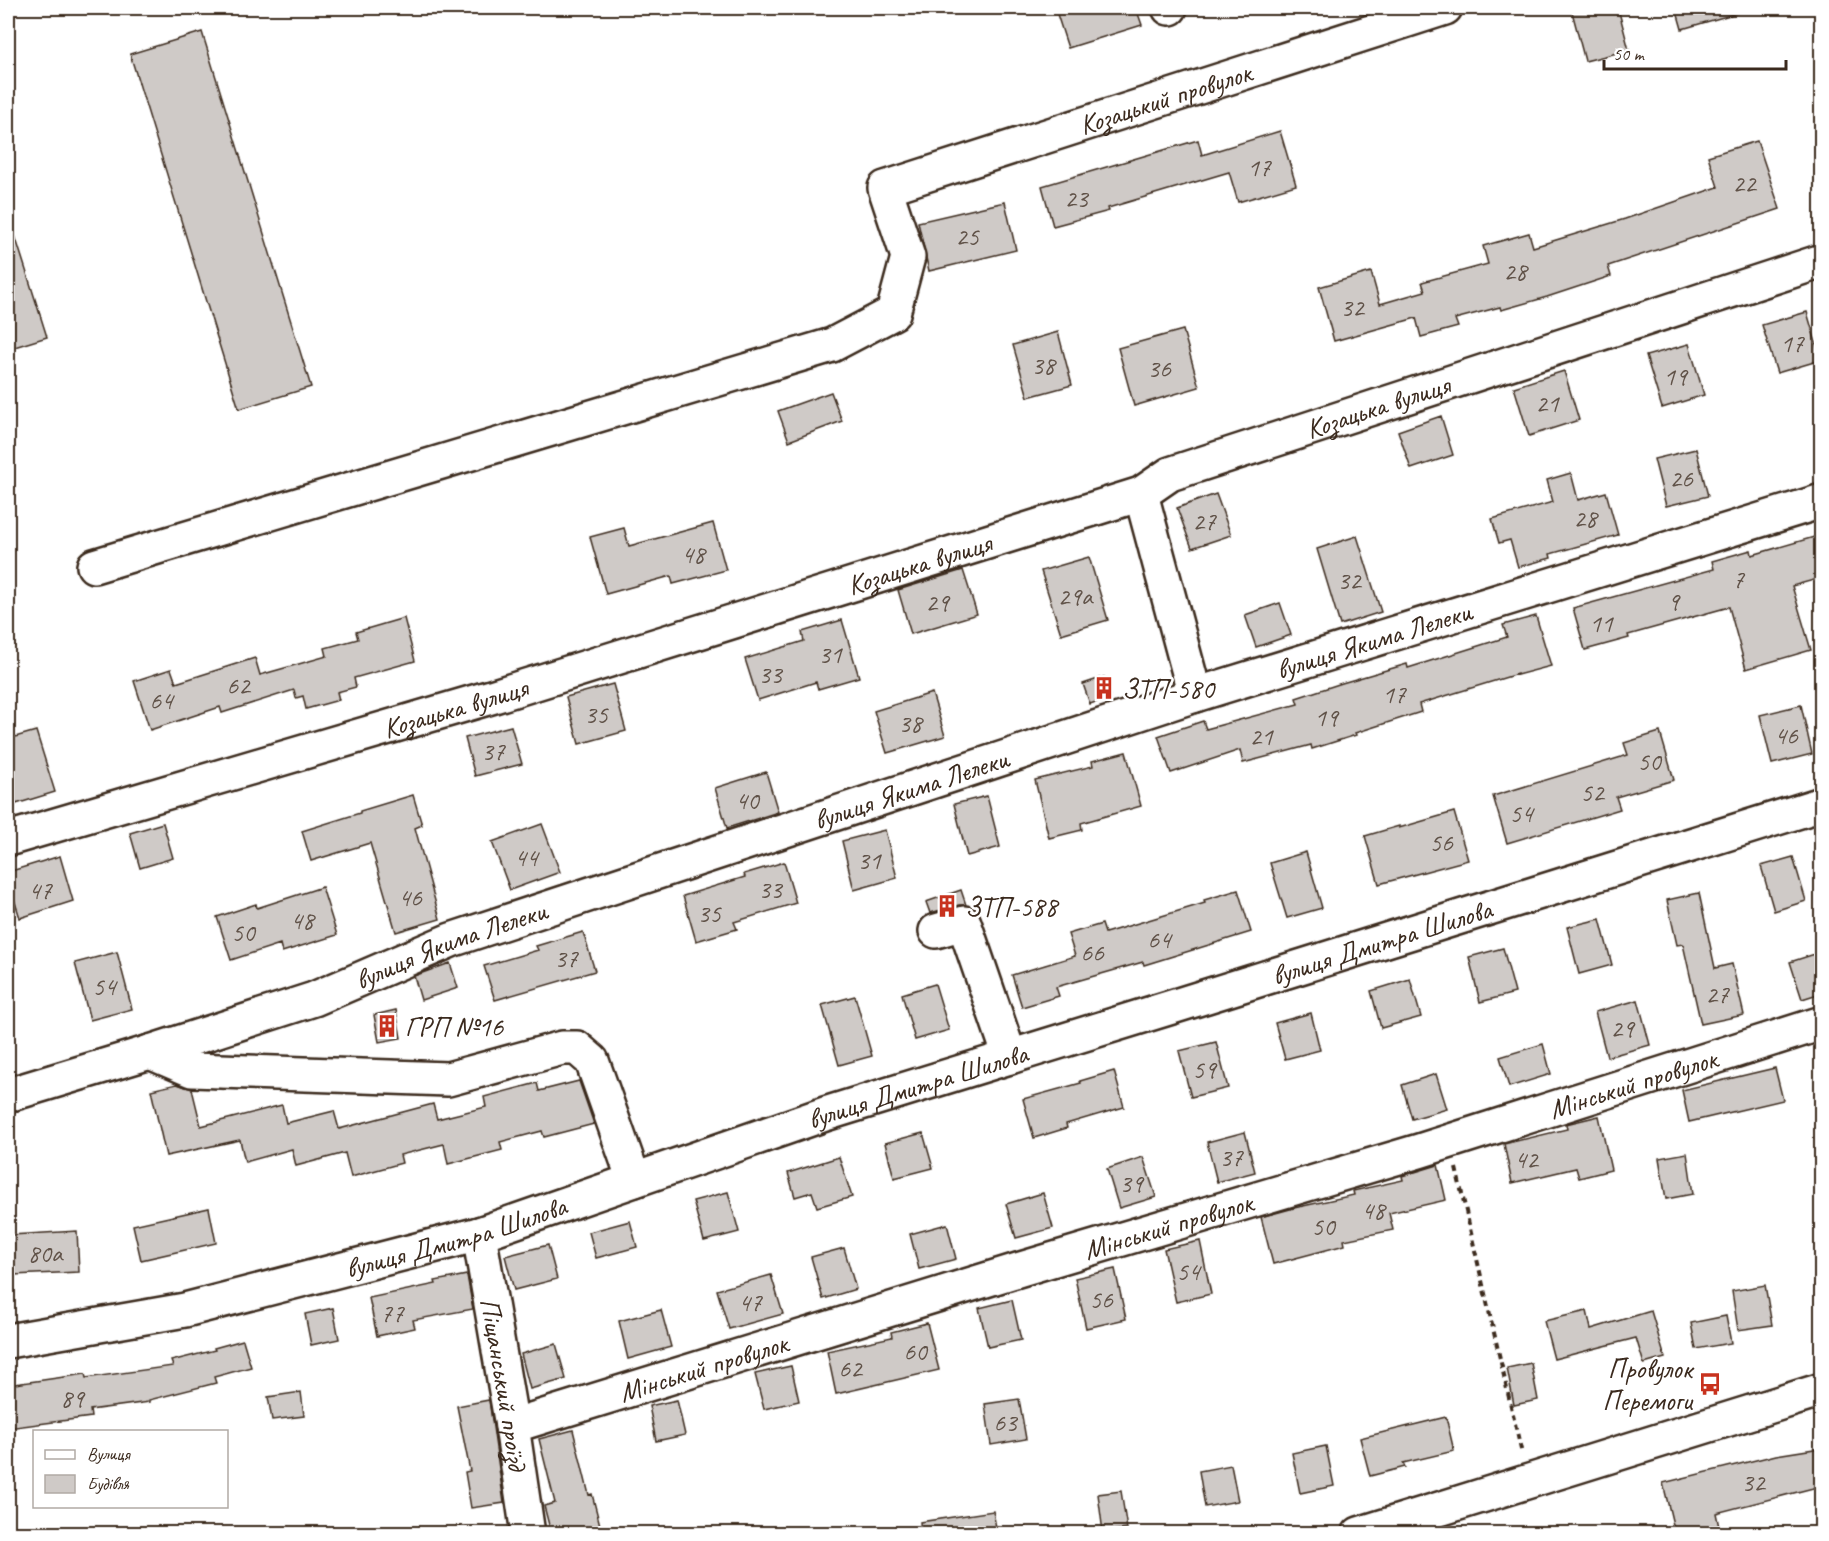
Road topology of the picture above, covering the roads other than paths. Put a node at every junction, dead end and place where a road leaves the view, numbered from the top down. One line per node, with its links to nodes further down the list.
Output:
1 (1445, 8): 5 (street, Козацький провулок)
2 (1821, 261): 3 (street, Козацька вулиця)
3 (1141, 494): 6 (street); 8 (street, Козацька вулиця)
4 (1821, 501): 6 (street, вулиця Якима Лелеки)
5 (94, 566)
6 (1195, 695): 11 (street, вулиця Якима Лелеки)
7 (1821, 804): 12 (street, вулиця Дмитра Шилова)
8 (8, 839)
9 (936, 931): 12 (street)
10 (1821, 1023): 18 (street, Мінський провулок)
11 (150, 1052): 13 (street, вулиця Якима Лелеки); 14 (street)
12 (1010, 1057): 14 (street, вулиця Дмитра Шилова)
13 (8, 1095)
14 (634, 1180): 15 (street, вулиця Дмитра Шилова)
15 (479, 1234): 16 (street, вулиця Дмитра Шилова); 18 (street, Піщанський проїзд)
16 (8, 1341)
17 (1821, 1390): 20 (street)
18 (512, 1426): 19 (street, Піщанський проїзд)
19 (528, 1533)
20 (1359, 1533)

